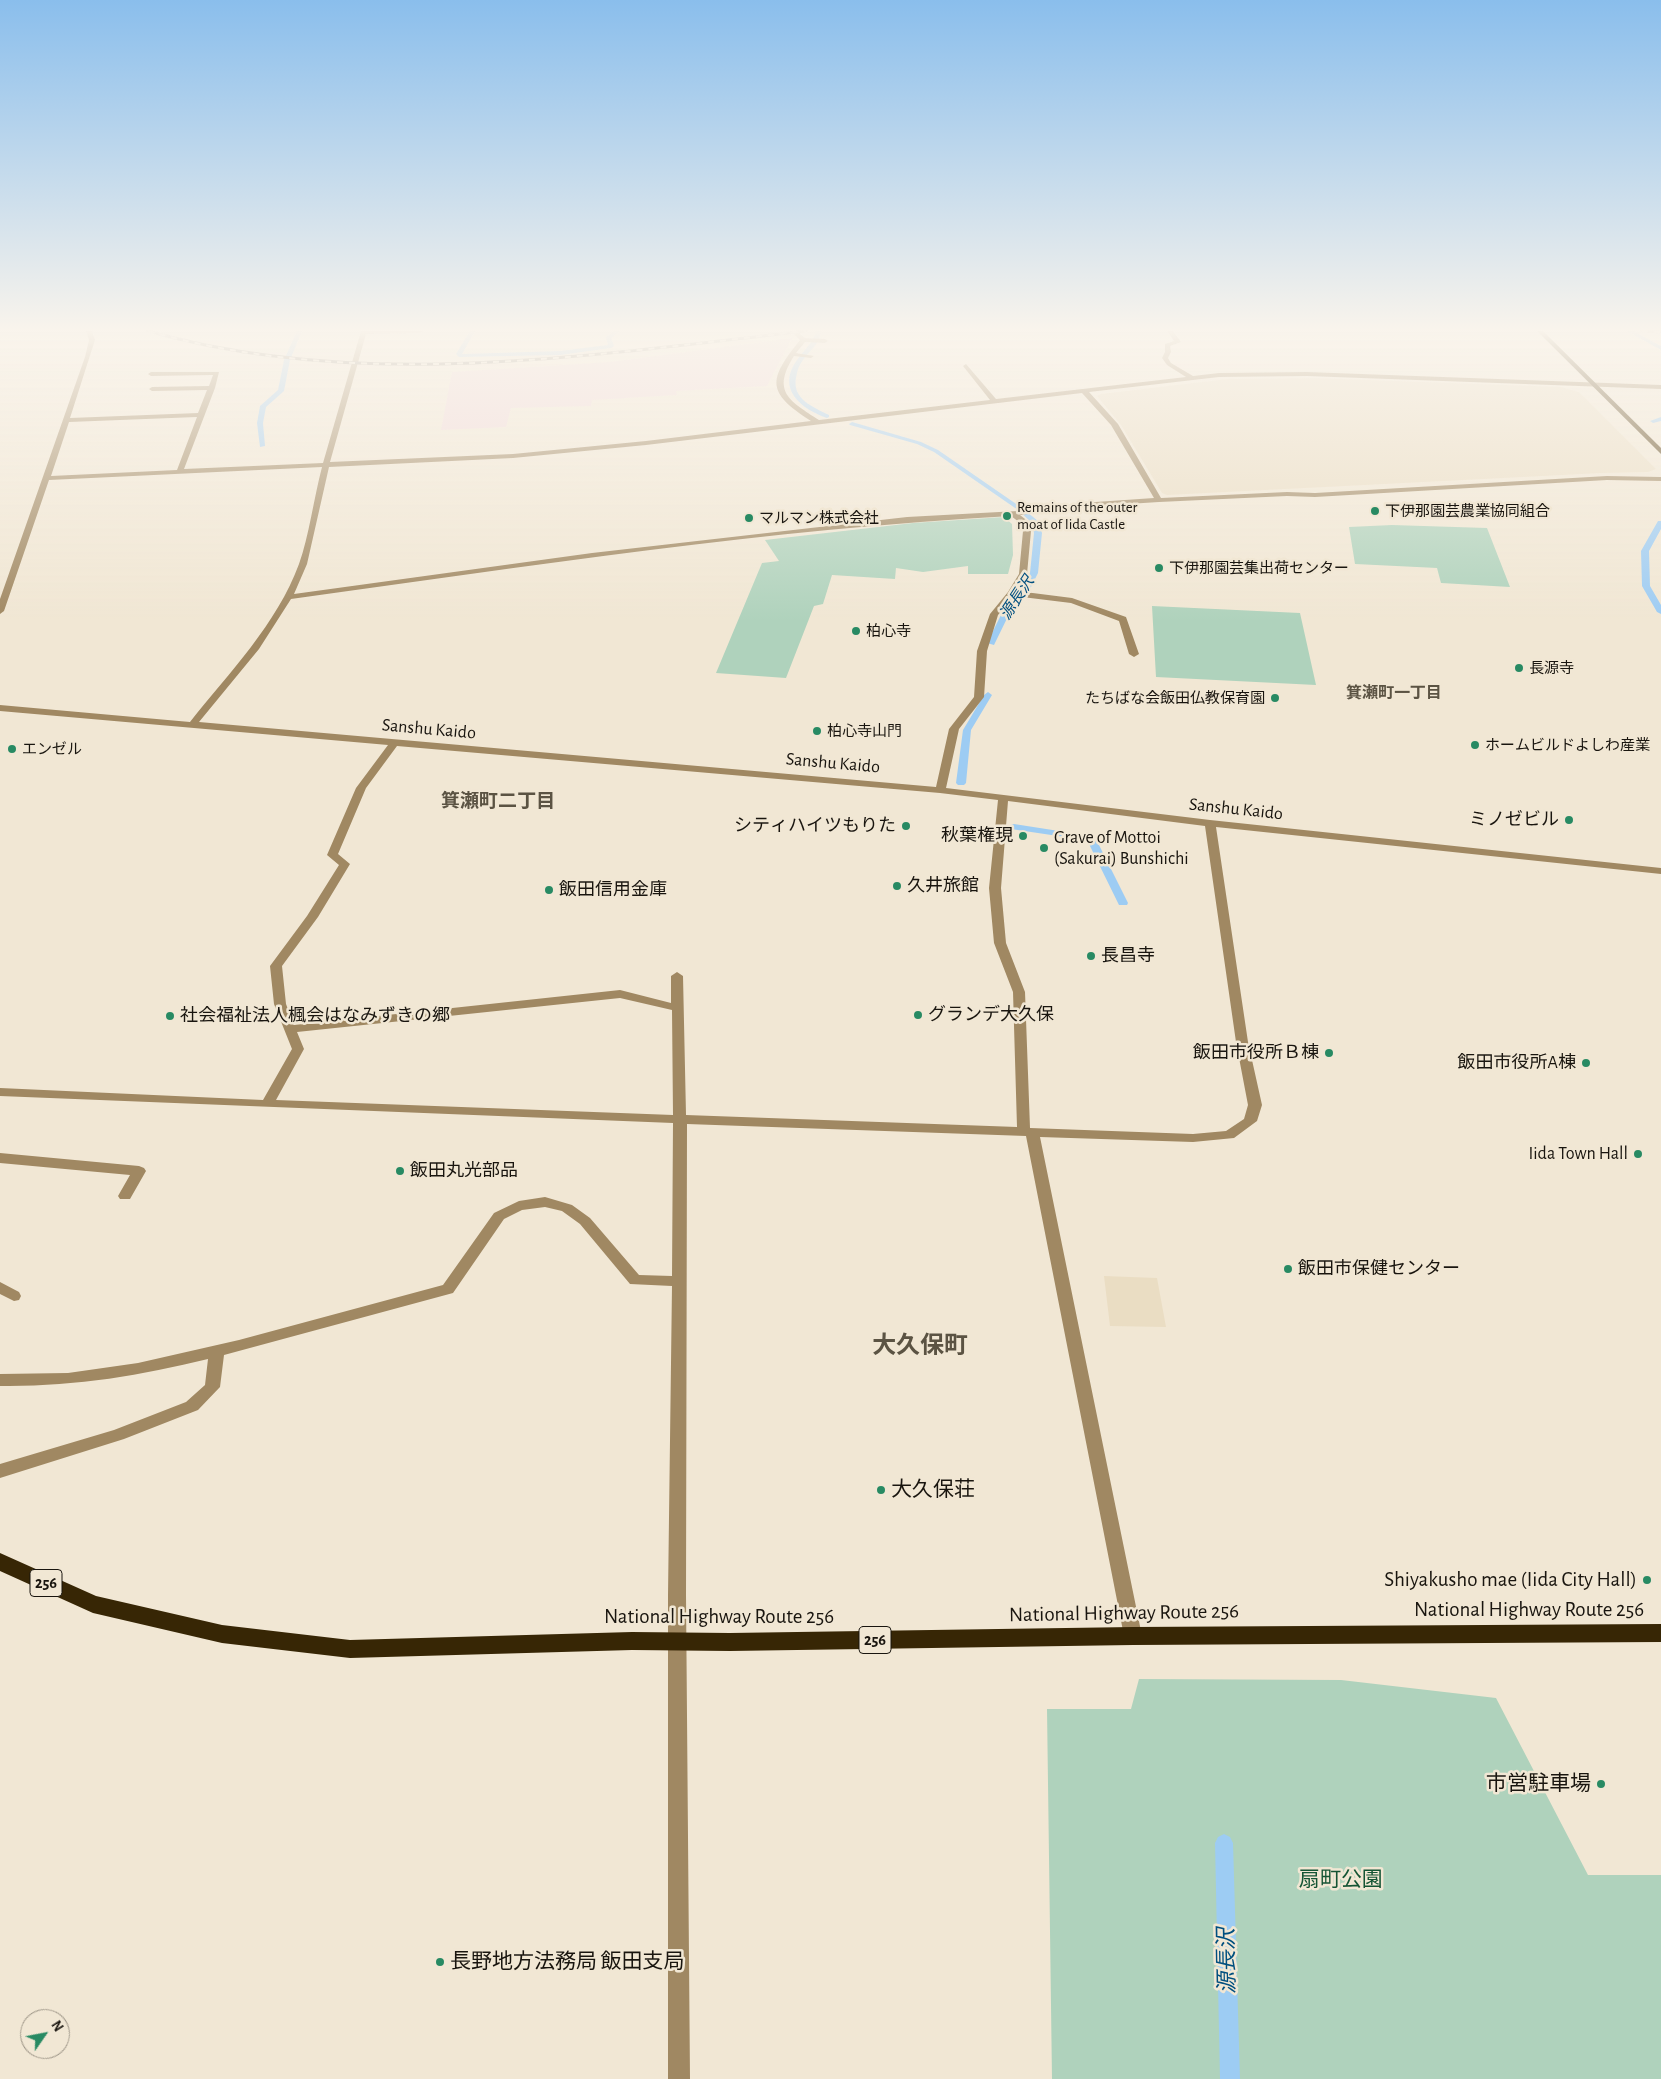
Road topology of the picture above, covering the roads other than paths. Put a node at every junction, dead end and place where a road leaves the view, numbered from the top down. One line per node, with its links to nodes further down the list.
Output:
1 (64, 428): 10 (street)
2 (196, 428): 9 (street)
3 (336, 428): 8 (street)
4 (764, 428): 8 (street)
5 (1116, 428): 12 (street)
6 (1638, 428): 7 (main road)
7 (1661, 452)
8 (326, 464): 9 (street); 15 (street)
9 (180, 471): 10 (street)
10 (46, 478): 16 (street)
11 (1661, 479): 12 (street)
12 (1159, 500): 13 (street)
13 (1015, 513): 14 (street); 15 (street)
14 (1013, 593): 17 (street); 21 (street)
15 (288, 597): 19 (street)
16 (0, 611)
17 (1134, 654)
18 (1, 710): 19 (street, Sanshu Kaido)
19 (192, 725): 20 (street, Sanshu Kaido)
20 (394, 743): 21 (street, Sanshu Kaido); 27 (street)
21 (940, 790): 22 (street, Sanshu Kaido)
22 (1003, 797): 23 (street, Sanshu Kaido); 31 (street)
23 (1210, 823): 24 (street, Sanshu Kaido); 31 (street)
24 (1661, 871)
25 (676, 976): 26 (street)
26 (678, 1008): 27 (street); 30 (street)
27 (290, 1029): 29 (street)
28 (0, 1092): 29 (street)
29 (267, 1104): 30 (street)
30 (680, 1120): 31 (street); 34 (street)
31 (1028, 1132): 42 (street)
32 (0, 1158): 33 (street)
33 (125, 1196)
34 (679, 1281): 37 (street); 43 (street)
35 (0, 1287): 36 (street)
36 (14, 1296)
37 (217, 1351): 38 (street); 39 (street)
38 (0, 1380)
39 (0, 1471)
40 (0, 1562): 43 (highway, National Highway Route 256 / 256)
41 (1661, 1633): 42 (highway, National Highway Route 256 / 256)
42 (1134, 1636): 43 (highway, National Highway Route 256 / 256)
43 (678, 1640): 44 (street)
44 (679, 2079)

